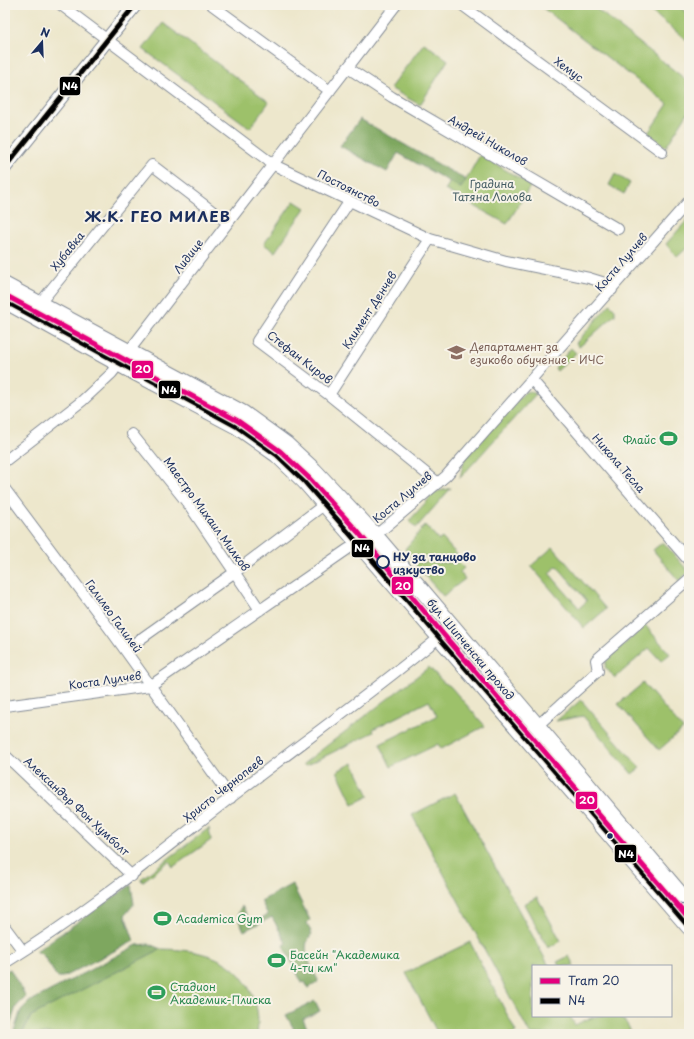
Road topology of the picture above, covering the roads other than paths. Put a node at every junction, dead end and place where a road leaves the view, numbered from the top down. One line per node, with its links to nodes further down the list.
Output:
1 (61, 5): 6 (street, Постоянство)
2 (135, 5): 6 (street)
3 (212, 5): 8 (street)
4 (396, 5): 7 (street, Лидице)
5 (462, 5): 9 (street, Хемус)
6 (106, 40): 10 (street, Постоянство); 11 (street)
7 (348, 68): 8 (street, Лидице); 15 (street, Андрей Николов)
8 (330, 91): 10 (street, Лидице)
9 (662, 152)
10 (274, 165): 13 (street, Постоянство); 14 (street, Лидице)
11 (5, 167)
12 (689, 201): 18 (street, Коста Лулчев)
13 (350, 202): 16 (street, Постоянство); 24 (street, Стефан Киров)
14 (228, 223): 20 (street, Хубавка); 21 (street, Лидице)
15 (618, 229)
16 (430, 239): 18 (street, Постоянство); 24 (street, Климент Денчев)
17 (5, 285): 20 (main road, бул. Шипченски проход)
18 (612, 290): 23 (street, Коста Лулчев)
19 (5, 301): 20 (main road, бул. Шипченски проход)
20 (35, 309): 21 (main road, бул. Шипченски проход); 22 (main road, бул. Шипченски проход)
21 (128, 352): 22 (street, Лидице); 30 (main road, бул. Шипченски проход)
22 (119, 364): 26 (street, Лидице); 29 (main road, бул. Шипченски проход)
23 (532, 380): 27 (street, Коста Лулчев); 32 (street, Никола Тесла)
24 (329, 395): 27 (street, Стефан Киров)
25 (132, 434): 33 (street, Маестро Михаил Милков)
26 (5, 461)
27 (438, 483): 30 (street, Коста Лулчев)
28 (5, 490): 38 (street, Галилео Галилей)
29 (325, 504): 31 (main road, бул. Шипченски проход); 33 (street)
30 (375, 535): 31 (street, Коста Лулчев); 36 (main road, бул. Шипченски проход)
31 (359, 543): 35 (street, Коста Лулчев); 37 (main road, бул. Шипченски проход)
32 (689, 561)
33 (235, 572): 35 (street, Маестро Михаил Милков); 38 (street)
34 (689, 579): 41 (street)
35 (260, 610): 39 (street, Коста Лулчев)
36 (452, 626): 37 (street, Христо Чернопеев); 41 (main road, бул. Шипченски проход)
37 (439, 638): 43 (street, Христо Чернопеев); 46 (main road, бул. Шипченски проход)
38 (125, 650): 39 (street, Галилео Галилей)
39 (150, 686): 40 (street, Коста Лулчев); 43 (street, Галилео Галилей)
40 (5, 706)
41 (537, 726): 45 (main road, бул. Шипченски проход)
42 (5, 755): 44 (street, Александър Фон Хумболт)
43 (231, 798): 44 (street, Христо Чернопеев)
44 (132, 876): 48 (street, Христо Чернопеев)
45 (689, 904)
46 (687, 920)
47 (5, 927): 48 (street)
48 (23, 951): 49 (street, Христо Чернопеев)
49 (5, 963)

